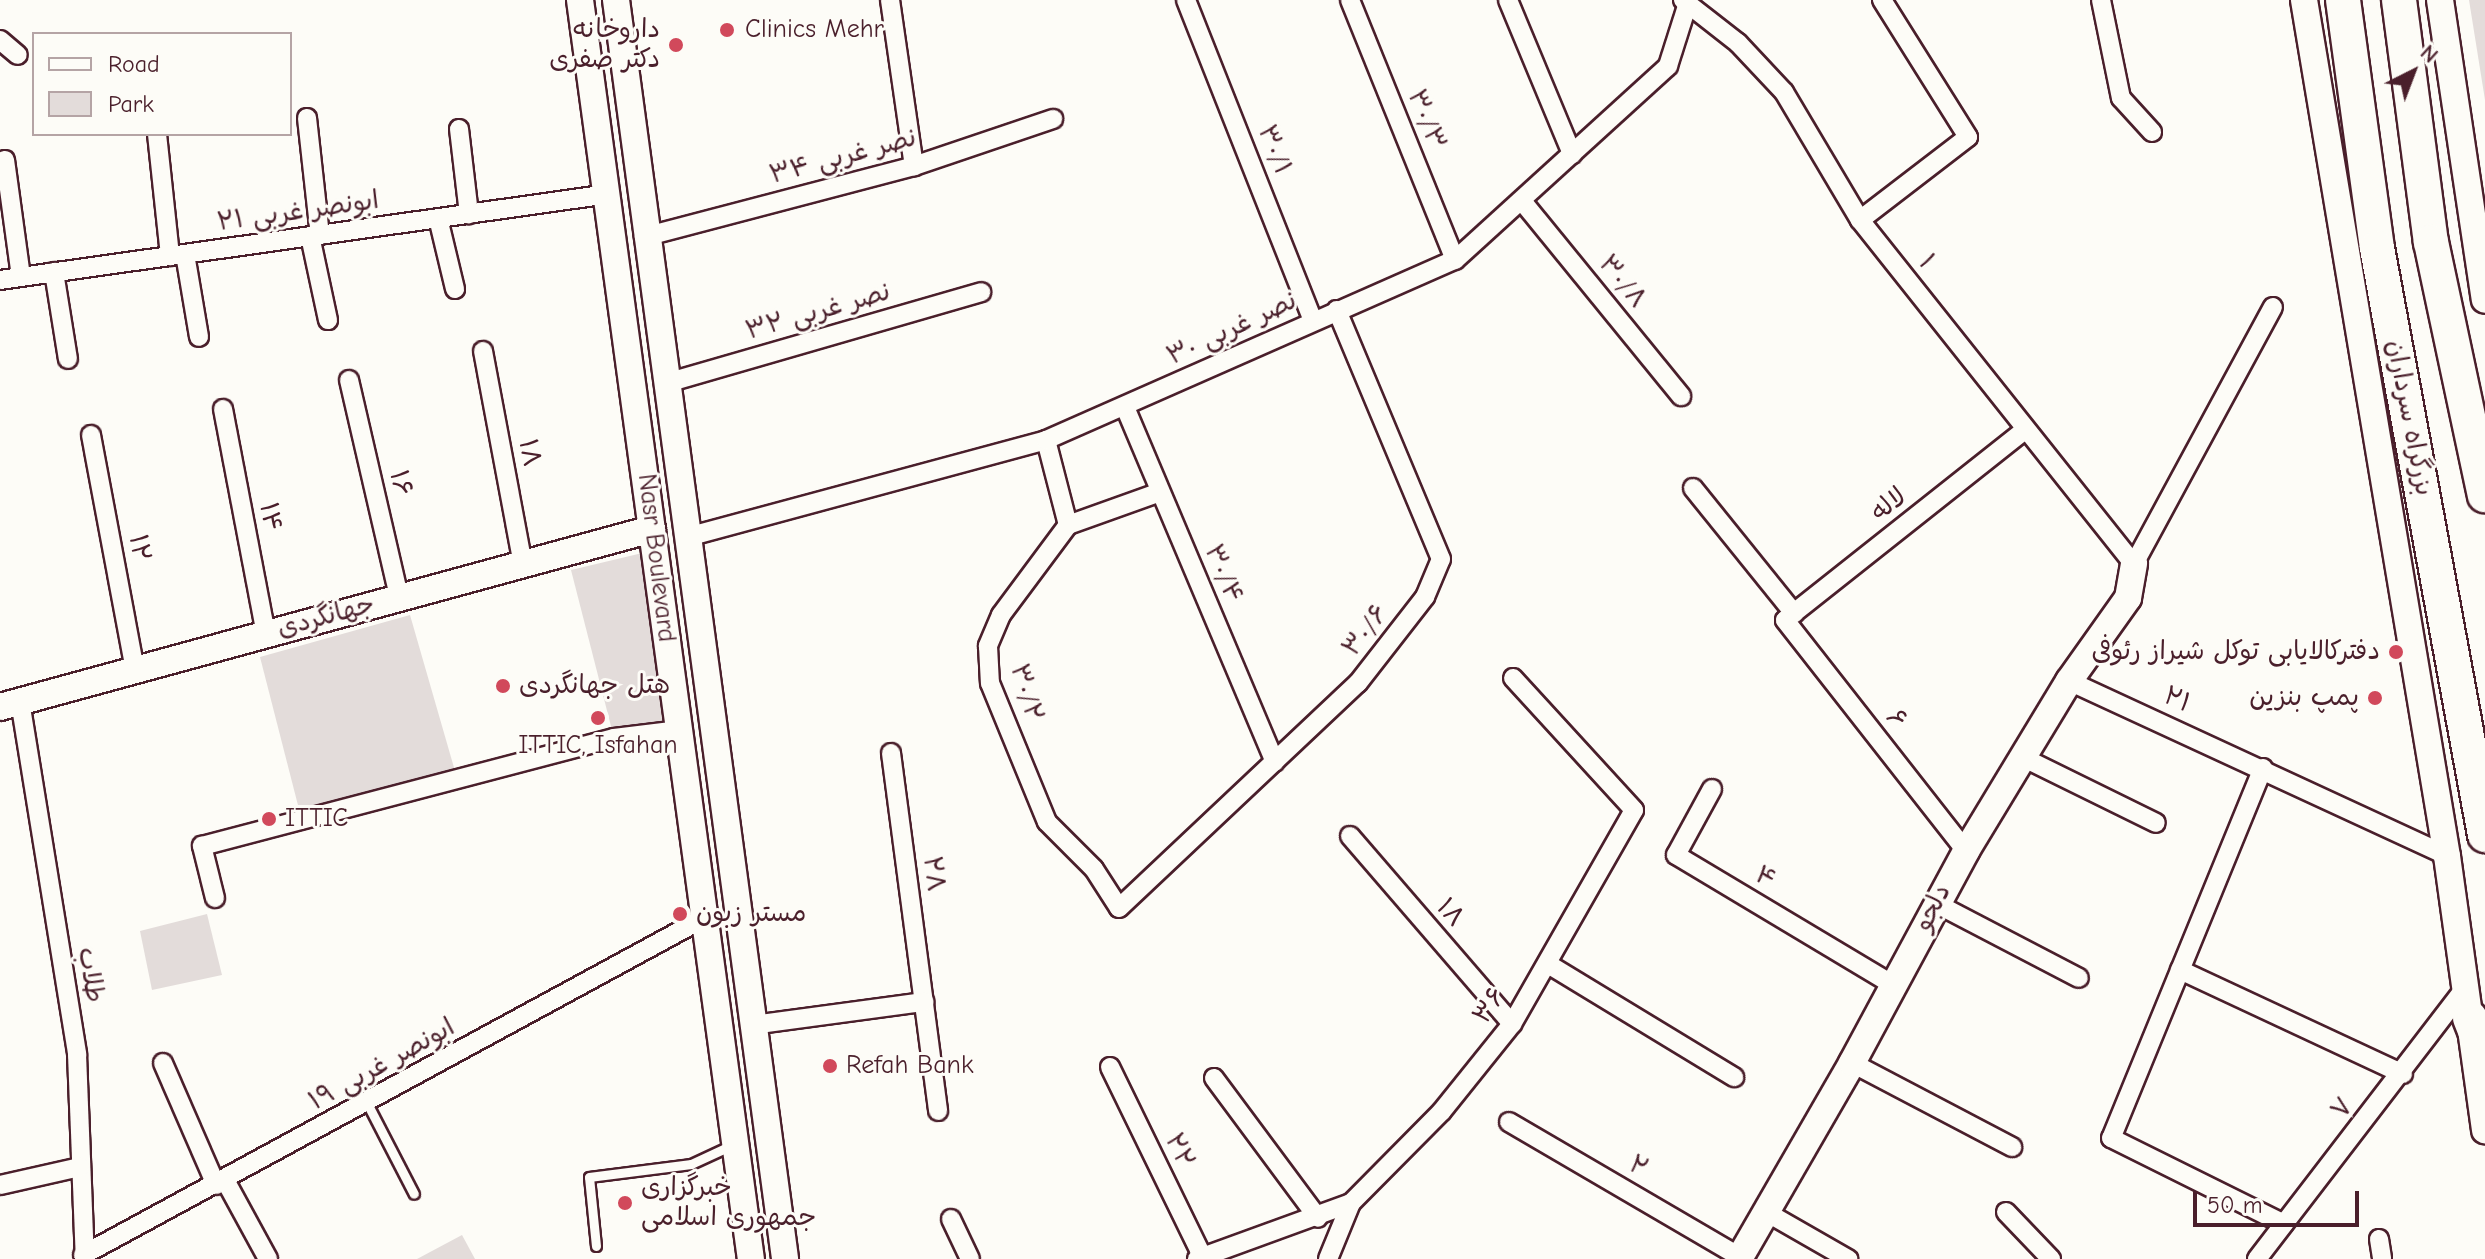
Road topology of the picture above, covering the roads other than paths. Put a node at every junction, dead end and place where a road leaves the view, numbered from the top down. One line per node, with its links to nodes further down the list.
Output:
1 (580, 0): 24 (main road, Nasr Boulevard)
2 (616, 0): 30 (main road, Nasr Boulevard)
3 (890, 0): 23 (street)
4 (1186, 0): 42 (street, ۳۰/۱)
5 (1350, 0): 32 (street, ۳۰/۳)
6 (1508, 0): 21 (street)
7 (1882, 0): 28 (street)
8 (2101, 0): 19 (street)
9 (2304, 0): 79 (main road)
10 (2343, 0): 76 (highway, بزرگراه سرداران)
11 (2399, 0): 56 (highway)
12 (2440, 0): 38 (main road)
13 (1689, 2): 21 (street, نصر غربی ۳۰); 28 (street, ۱)
14 (0, 40): 15 (street)
15 (18, 55)
16 (307, 118): 29 (street)
17 (1053, 119): 23 (street, نصر غربی ۳۴)
18 (459, 129): 26 (street)
19 (2152, 132)
20 (157, 136): 31 (street)
21 (1572, 154): 25 (street, نصر غربی ۳۰)
22 (5, 160): 34 (street)
23 (914, 166): 30 (street, نصر غربی ۳۴)
24 (602, 195): 26 (street, ابونصر غربی ۲۱); 58 (main road, Nasr Boulevard)
25 (1522, 201): 32 (street, نصر غربی ۳۰); 48 (street, ۳۰/۸)
26 (469, 214): 27 (street, ابونصر غربی ۲۱)
27 (438, 218): 29 (street, ابونصر غربی ۲۱); 36 (street)
28 (1860, 220): 51 (street, ۱)
29 (315, 236): 31 (street, ابونصر غربی ۲۱); 41 (street)
30 (644, 237): 47 (main road, Nasr Boulevard)
31 (177, 255): 33 (street, ابونصر غربی ۲۱); 43 (street)
32 (1455, 260): 40 (street, نصر غربی ۳۰)
33 (54, 272): 34 (street, ابونصر غربی ۲۱); 45 (street)
34 (21, 277): 35 (street, ابونصر غربی ۲۱)
35 (0, 280)
36 (455, 289)
37 (981, 292): 47 (street, نصر غربی ۳۲)
38 (2485, 300)
39 (2273, 307): 61 (street)
40 (1337, 310): 42 (street, نصر غربی ۳۰); 72 (street, ۳۰/۶)
41 (328, 320)
42 (1313, 320): 49 (street, نصر غربی ۳۰)
43 (199, 337)
44 (483, 351): 60 (street, ۱۸)
45 (68, 359)
46 (349, 380): 62 (street, ۱۶)
47 (670, 382): 59 (main road, Nasr Boulevard)
48 (1681, 396)
49 (1125, 407): 53 (street, نصر غربی ۳۰); 55 (street, ۳۰/۴)
50 (223, 409): 64 (street, ۱۴)
51 (2025, 430): 61 (street, ۱); 63 (street, لاله)
52 (91, 435): 65 (street, ۱۲)
53 (1046, 440): 57 (street); 59 (street, نصر غربی ۳۰)
54 (1693, 488): 63 (street, ۶)
55 (1160, 492): 57 (street); 72 (street, ۳۰/۴)
56 (2485, 495)
57 (1068, 525): 82 (street, ۳۰/۲)
58 (652, 529): 60 (main road, جهانگردی); 69 (main road, Nasr Boulevard)
59 (691, 536): 91 (main road, Nasr Boulevard)
60 (523, 564): 62 (main road, جهانگردی)
61 (2134, 564): 67 (main road, دلجو)
62 (399, 597): 64 (main road, جهانگردی)
63 (1790, 616): 78 (street, ۶)
64 (266, 634): 65 (main road, جهانگردی)
65 (135, 670): 68 (main road, جهانگردی)
66 (1513, 678): 84 (street, ۳۶)
67 (2069, 681): 71 (main road, دلجو); 73 (street, ۲۱)
68 (6, 700): 105 (street, طلاب)
69 (678, 730): 80 (street); 83 (main road, Nasr Boulevard)
70 (891, 753): 88 (street, ۲۸)
71 (2022, 757): 75 (street); 78 (main road, دلجو)
72 (1275, 762): 82 (street, ۳۰/۶)
73 (2263, 768): 79 (street, ۲۱); 85 (street)
74 (1712, 789): 87 (street, ۴)
75 (2156, 823)
76 (2485, 835)
77 (1350, 836): 90 (street, ۱۸)
78 (1966, 851): 81 (main road, دلجو)
79 (2447, 856): 89 (main road)
80 (215, 898)
81 (1935, 903): 86 (street); 87 (main road, دلجو)
82 (1119, 908)
83 (704, 918): 99 (street, ابونصر غربی ۱۹); 103 (main road, Nasr Boulevard)
84 (1548, 964): 90 (street, ۳۶); 97 (street)
85 (2180, 970): 96 (street); 114 (street)
86 (2079, 978)
87 (1893, 985): 94 (main road, دلجو)
88 (924, 1002): 91 (street); 100 (street, ۲۸)
89 (2468, 1003): 92 (highway); 96 (street, ۷); 102 (main road)
90 (1512, 1024): 109 (street, ۳۶)
91 (753, 1025): 122 (main road, Nasr Boulevard)
92 (2485, 1056)
93 (163, 1063): 106 (street)
94 (1852, 1063): 104 (street); 110 (main road, دلجو)
95 (1110, 1067): 118 (street, ۲۲)
96 (2403, 1074): 114 (street, ۷)
97 (1734, 1077)
98 (1214, 1078): 112 (street)
99 (367, 1103): 106 (street, ابونصر غربی ۱۹); 108 (lane)
100 (938, 1111)
101 (1509, 1122): 119 (street, ۲)
102 (2485, 1130)
103 (735, 1144): 116 (lane); 121 (main road, Nasr Boulevard)
104 (2012, 1147)
105 (80, 1167): 107 (street); 117 (street, طلاب)
106 (220, 1183): 117 (street, ابونصر غربی ۱۹); 120 (street)
107 (0, 1185)
108 (414, 1194)
109 (1351, 1203): 112 (street); 124 (street)
110 (1766, 1212): 119 (main road, دلجو); 125 (street)
111 (2006, 1212): 126 (street)
112 (1318, 1218): 118 (street)
113 (951, 1219): 123 (street)
114 (2284, 1224): 127 (street, ۷)
115 (2379, 1239): 128 (street)
116 (596, 1246)
117 (84, 1257)
118 (1200, 1258)
119 (1740, 1258)
120 (268, 1259)
121 (751, 1259)
122 (785, 1259)
123 (970, 1259)
124 (1328, 1259)
125 (1848, 1259)
126 (2051, 1259)
127 (2257, 1259)
128 (2382, 1259)

